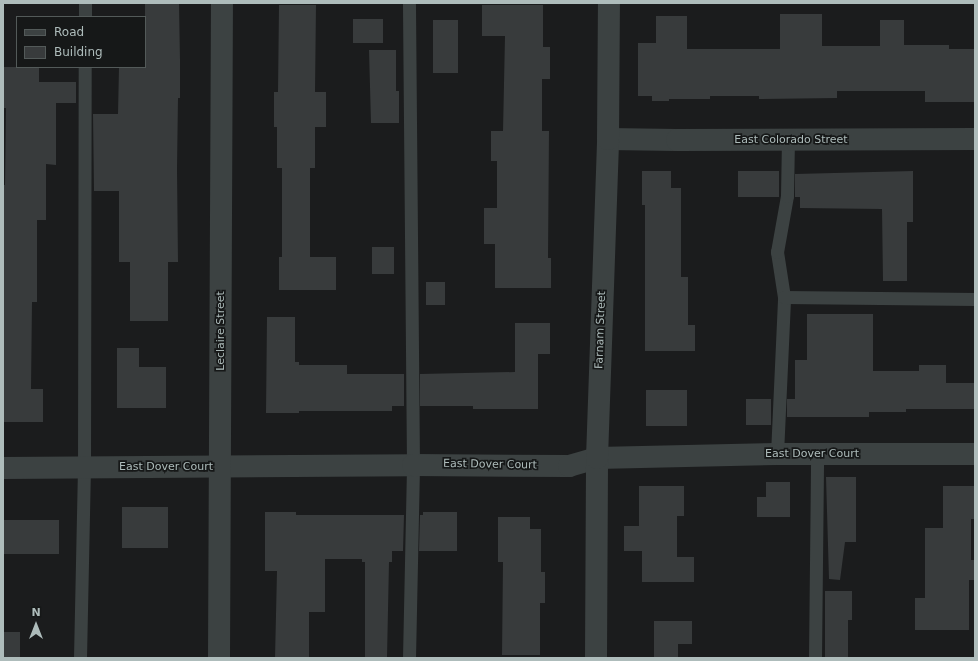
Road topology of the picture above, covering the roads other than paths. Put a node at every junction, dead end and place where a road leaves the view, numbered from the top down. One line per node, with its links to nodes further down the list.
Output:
1 (85, 3): 5 (lane)
2 (222, 3): 17 (street, Leclaire Street)
3 (410, 3): 16 (lane)
4 (609, 3): 7 (street, Farnam Street)
5 (85, 16)
6 (85, 68): 19 (lane)
7 (608, 139): 9 (street, East Colorado Street); 15 (street, Farnam Street)
8 (975, 139): 9 (street, East Colorado Street)
9 (788, 140): 10 (lane)
10 (784, 297): 11 (lane); 12 (lane)
11 (975, 299)
12 (777, 454): 14 (street, East Dover Court); 15 (street, East Dover Court)
13 (975, 454): 14 (street, East Dover Court)
14 (817, 455): 24 (lane)
15 (597, 458): 16 (street, East Dover Court); 23 (street, Farnam Street)
16 (413, 465): 17 (street, East Dover Court); 22 (lane)
17 (221, 467): 19 (street, East Dover Court); 21 (street, Leclaire Street)
18 (3, 468): 19 (street, East Dover Court)
19 (84, 468): 20 (lane)
20 (80, 658)
21 (219, 658)
22 (409, 658)
23 (596, 658)
24 (815, 658)

